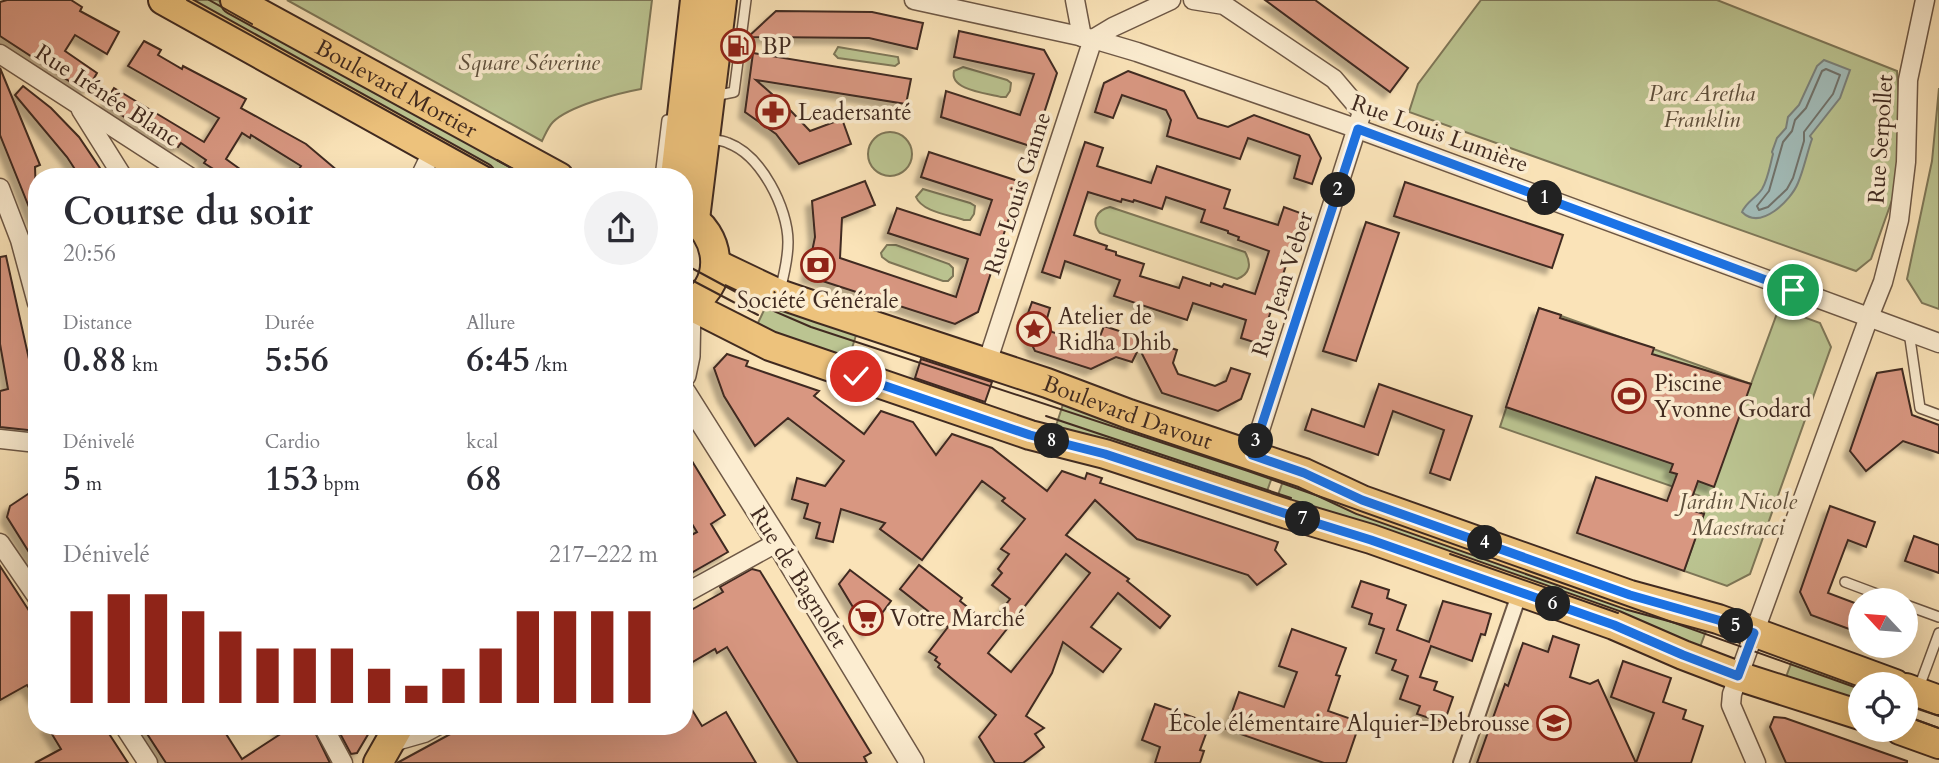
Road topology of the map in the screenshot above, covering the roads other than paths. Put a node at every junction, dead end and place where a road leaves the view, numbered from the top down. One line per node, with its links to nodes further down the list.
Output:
1 (163, 0): 18 (main road, Boulevard Mortier)
2 (235, 0): 23 (main road, Boulevard Mortier)
3 (695, 0): 25 (main road)
4 (722, 0): 13 (main road)
5 (747, 0): 13 (lane)
6 (914, 0): 11 (street, Rue Louis Lumière)
7 (1075, 0): 11 (street)
8 (1171, 0): 11 (street)
9 (1193, 0): 16 (street)
10 (1925, 0): 34 (street, Rue Serpollet)
11 (1088, 38): 16 (street, Rue Louis Lumière); 37 (street, Rue Louis Ganne)
12 (0, 54): 14 (street, Rue Irénée Blanc)
13 (710, 96): 17 (main road)
14 (77, 104): 19 (street); 20 (street, Rue Irénée Blanc)
15 (669, 110): 24 (lane)
16 (1358, 129): 34 (street, Rue Louis Lumière); 42 (street, Rue Jean Veber)
17 (705, 138): 27 (main road); 31 (lane)
18 (433, 150): 21 (street); 22 (main road, Boulevard Mortier)
19 (118, 168)
20 (176, 168)
21 (424, 168)
22 (465, 168)
23 (543, 168)
24 (661, 168)
25 (676, 168)
26 (0, 188): 29 (street)
27 (693, 200)
28 (693, 219): 30 (main road)
29 (28, 242)
30 (716, 264): 31 (main road, Boulevard Davout); 32 (main road)
31 (779, 294): 37 (main road, Boulevard Davout)
32 (693, 301)
33 (693, 309): 49 (main road, Boulevard Davout)
34 (1869, 317): 35 (street, Rue Louis Lumière); 52 (street, Rue Serpollet)
35 (1909, 332): 36 (street, Rue Louis Lumière); 39 (lane)
36 (1939, 344)
37 (987, 363): 42 (main road, Boulevard Davout)
38 (693, 407): 43 (street, Rue de Bagnolet)
39 (1939, 415)
40 (0, 439): 41 (street)
41 (28, 442)
42 (1252, 455): 52 (main road, Boulevard Davout)
43 (778, 542): 48 (street); 66 (street, Rue de Bagnolet)
44 (0, 543): 46 (street)
45 (1845, 582): 47 (lane)
46 (28, 584)
47 (1861, 588)
48 (693, 589)
49 (1520, 592): 55 (main road, Boulevard Davout); 67 (street)
50 (1918, 609): 51 (lane)
51 (1939, 617)
52 (1754, 633): 54 (main road, Boulevard Davout); 55 (street, Rue Serpollet)
53 (1939, 633): 56 (lane)
54 (1862, 672)
55 (1738, 676): 57 (main road, Boulevard Davout); 68 (street, Rue Serpollet)
56 (1918, 682)
57 (1848, 711)
58 (130, 735): 64 (street)
59 (328, 735): 65 (street)
60 (418, 735): 62 (street)
61 (1918, 736): 63 (main road)
62 (389, 744)
63 (1939, 744)
64 (149, 763)
65 (343, 763)
66 (912, 763)
67 (1461, 763)
68 (1756, 763)

